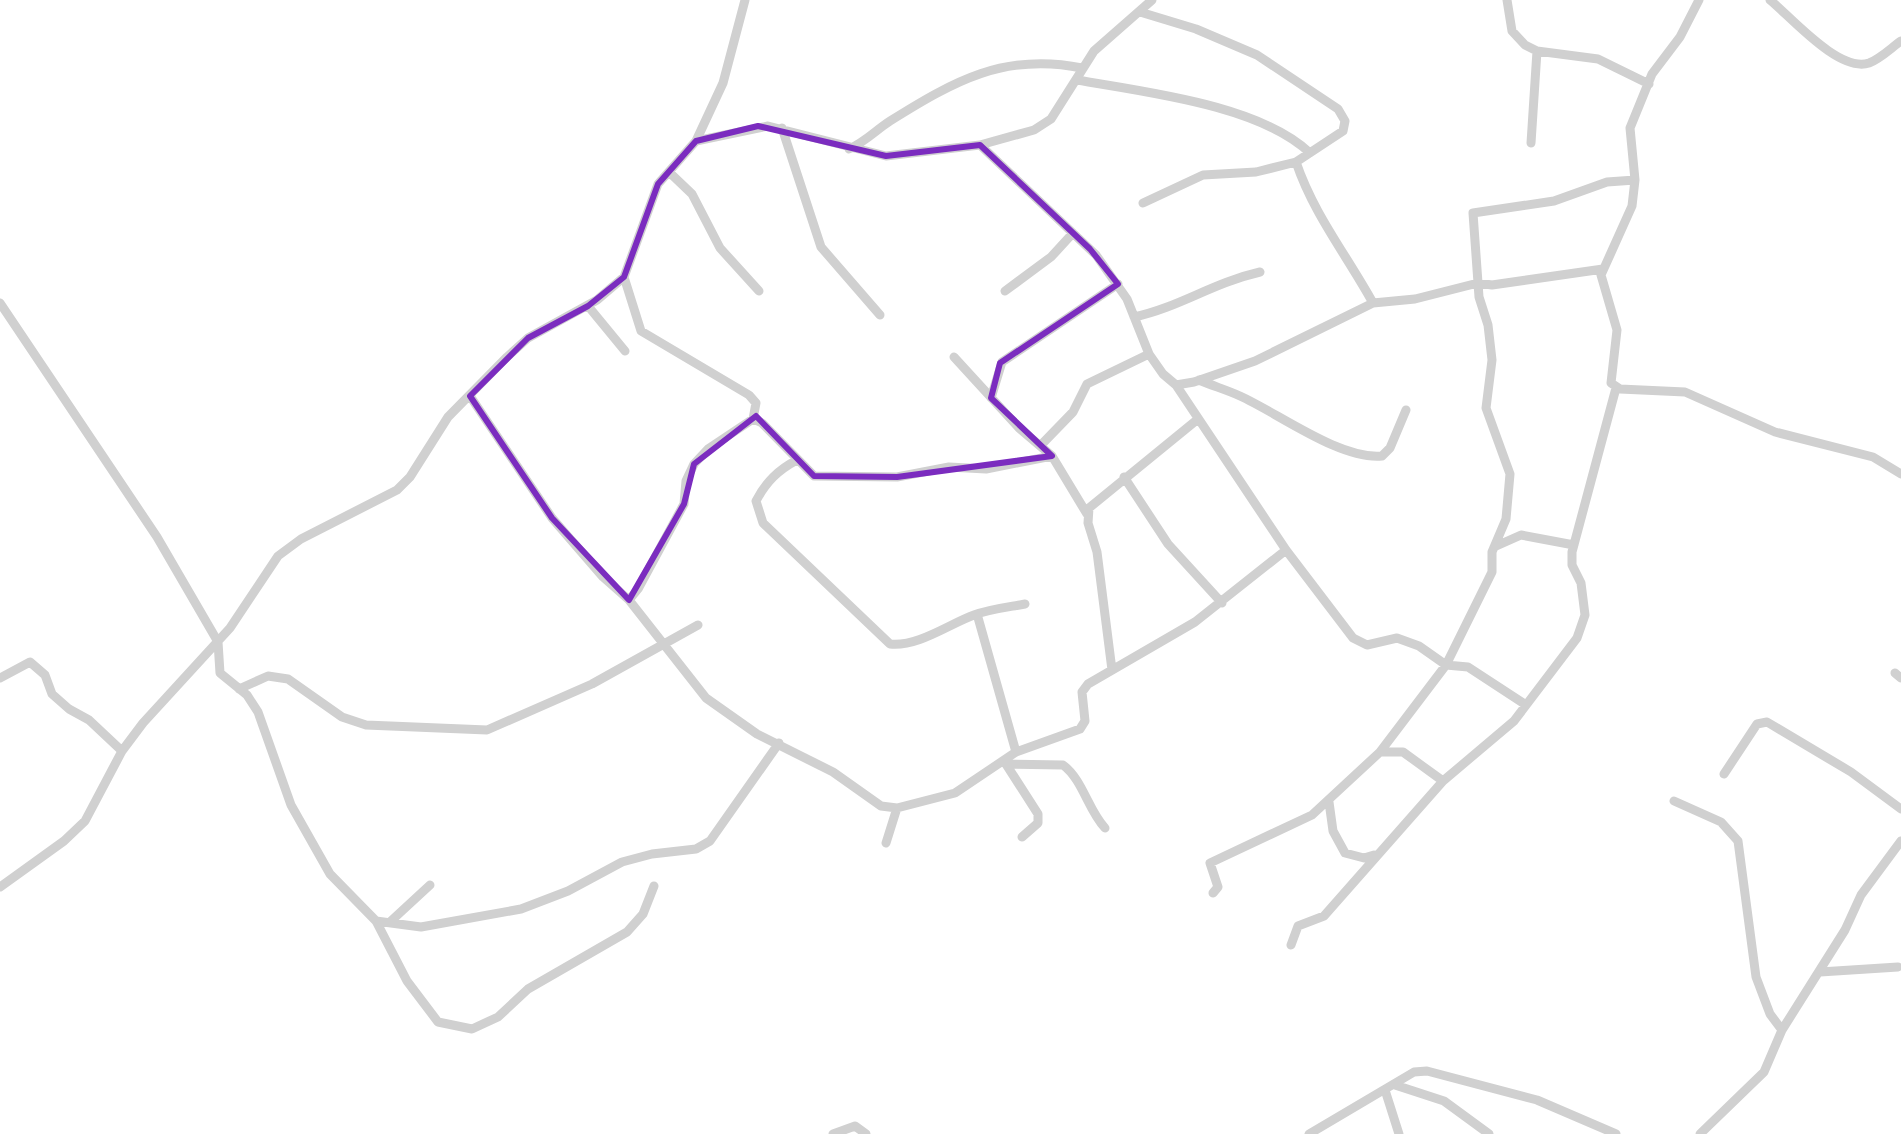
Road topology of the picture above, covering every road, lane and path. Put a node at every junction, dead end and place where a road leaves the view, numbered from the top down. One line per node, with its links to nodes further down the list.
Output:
1 (745, 0): 13 (street)
2 (1152, 0): 6 (street)
3 (1507, 0): 8 (street)
4 (1699, 0): 11 (street)
5 (1770, 0): 7 (street)
6 (1140, 12): 9 (street); 17 (street)
7 (1901, 41)
8 (1537, 51): 11 (street); 14 (street)
9 (1082, 68): 10 (street); 16 (street)
10 (1077, 80): 15 (street); 17 (street)
11 (1649, 84): 20 (street)
12 (782, 128): 13 (street); 16 (street); 33 (street)
13 (696, 141): 19 (street)
14 (1531, 143)
15 (980, 145): 16 (street); 22 (street)
16 (849, 149)
17 (1310, 153): 18 (street)
18 (1296, 162): 21 (street); 31 (street)
19 (669, 172): 25 (street); 28 (street)
20 (1635, 180): 23 (street); 26 (street)
21 (1143, 203)
22 (1073, 233): 27 (street); 29 (street)
23 (1603, 269): 26 (street); 40 (street)
24 (1260, 272): 34 (street)
25 (624, 277): 32 (street); 44 (street)
26 (1478, 283): 31 (street); 53 (street)
27 (1118, 284): 34 (street); 42 (street)
28 (759, 291)
29 (1005, 291)
30 (0, 303): 60 (street)
31 (1373, 303): 38 (street)
32 (588, 306): 35 (street); 41 (street)
33 (880, 315)
34 (1134, 317): 36 (street)
35 (625, 351)
36 (1149, 354): 39 (street); 46 (street)
37 (954, 357): 42 (street)
38 (1199, 380): 39 (street); 43 (street)
39 (1176, 385): 45 (street)
40 (1616, 388): 49 (street); 52 (street)
41 (470, 396): 55 (street); 60 (street)
42 (991, 398): 46 (street)
43 (1406, 410)
44 (753, 419): 48 (street); 55 (street)
45 (1198, 419): 50 (street); 54 (street)
46 (1042, 444): 47 (street)
47 (1052, 456): 48 (street); 51 (street)
48 (797, 460): 58 (street)
49 (1901, 474)
50 (1124, 477): 51 (street); 56 (street)
51 (1087, 514): 63 (street)
52 (1574, 545): 53 (street); 66 (street)
53 (1494, 547): 62 (street)
54 (1286, 550): 56 (street); 62 (street)
55 (629, 600): 61 (street)
56 (1222, 603): 63 (street)
57 (1025, 604): 58 (street)
58 (977, 614): 69 (street)
59 (698, 625): 61 (street)
60 (218, 642): 65 (street); 68 (street)
61 (664, 645): 65 (street); 67 (street)
62 (1446, 665): 66 (street); 70 (street)
63 (1112, 670): 69 (street)
64 (0, 678): 68 (street)
65 (239, 689): 87 (street)
66 (1526, 705): 73 (street)
67 (779, 743): 76 (street); 88 (street)
68 (122, 751): 85 (street)
69 (1016, 752): 71 (street)
70 (1380, 752): 73 (street); 75 (street)
71 (1005, 762): 76 (street); 78 (street); 79 (street)
72 (1724, 774): 77 (street)
73 (1443, 781): 82 (street)
74 (1674, 801): 92 (street)
75 (1329, 802): 82 (street); 86 (street)
76 (897, 808): 81 (street)
77 (1901, 809)
78 (1105, 828)
79 (1022, 837)
80 (1901, 841): 91 (street)
81 (886, 843)
82 (1374, 855): 89 (street)
83 (430, 885): 88 (street)
84 (654, 886): 87 (street)
85 (0, 887)
86 (1213, 893)
87 (376, 921): 88 (street)
88 (391, 921)
89 (1291, 945)
90 (1898, 967): 91 (street)
91 (1820, 972): 92 (street)
92 (1782, 1030): 100 (street)
93 (1389, 1088): 96 (street); 97 (street); 98 (street); 99 (street)
94 (833, 1134): 95 (street)
95 (866, 1134)
96 (1309, 1134)
97 (1399, 1134)
98 (1489, 1134)
99 (1616, 1134)
100 (1700, 1134)

